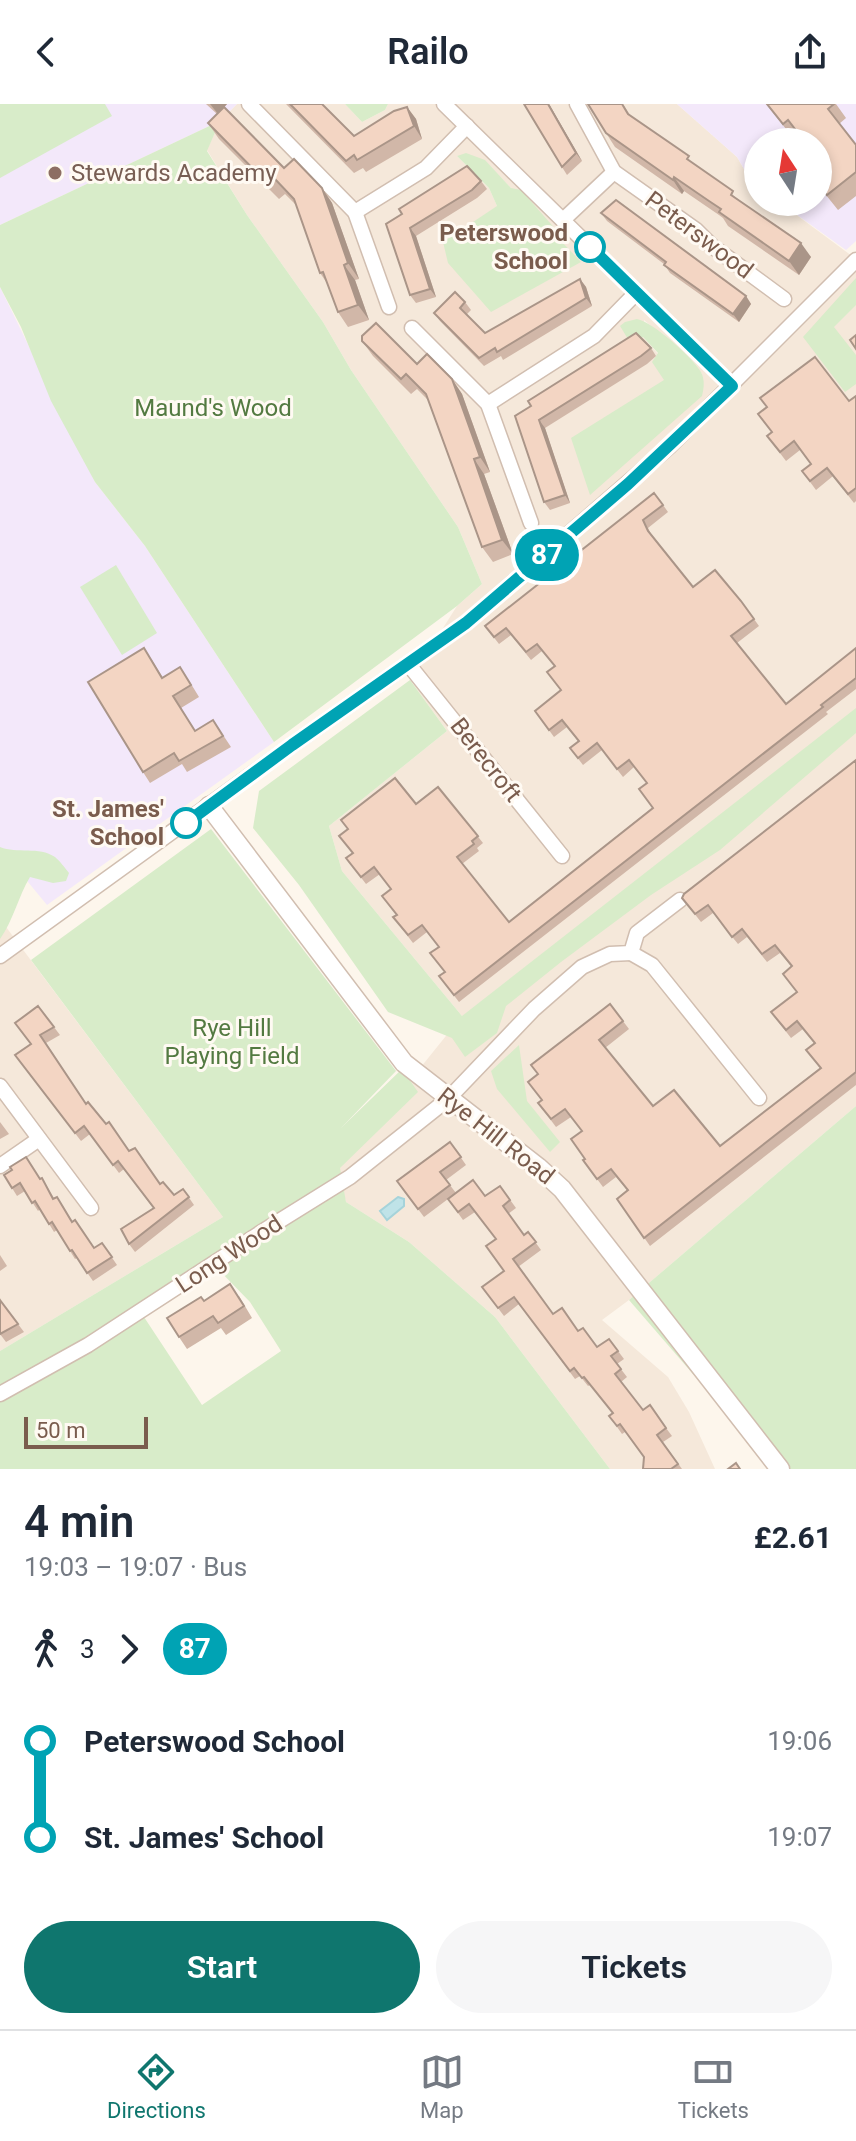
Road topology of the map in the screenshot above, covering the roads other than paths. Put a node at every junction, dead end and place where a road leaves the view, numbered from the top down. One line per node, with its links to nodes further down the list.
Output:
1 (249, 104): 6 (street)
2 (444, 104): 4 (street)
3 (577, 104): 5 (street, Peterswood)
4 (467, 126): 6 (street); 7 (street)
5 (614, 172): 7 (street); 10 (street, Peterswood)
6 (355, 212): 11 (street)
7 (563, 220): 9 (street)
8 (856, 260): 13 (street)
9 (636, 293): 13 (street); 14 (street)
10 (784, 299)
11 (389, 307)
12 (412, 328): 14 (street)
13 (732, 386): 16 (street)
14 (488, 404): 15 (street)
15 (531, 523)
16 (409, 665): 17 (street); 18 (street, Berecroft)
17 (209, 806): 21 (street); 24 (street, Rye Hill Road)
18 (562, 856)
19 (680, 900): 20 (street)
20 (631, 953): 23 (street); 24 (street)
21 (0, 956)
22 (0, 1086): 25 (street)
23 (759, 1098)
24 (448, 1099): 28 (street, Long Wood); 29 (street, Rye Hill Road)
25 (39, 1139): 26 (street); 27 (street)
26 (0, 1166)
27 (91, 1208)
28 (0, 1394)
29 (780, 1469)

